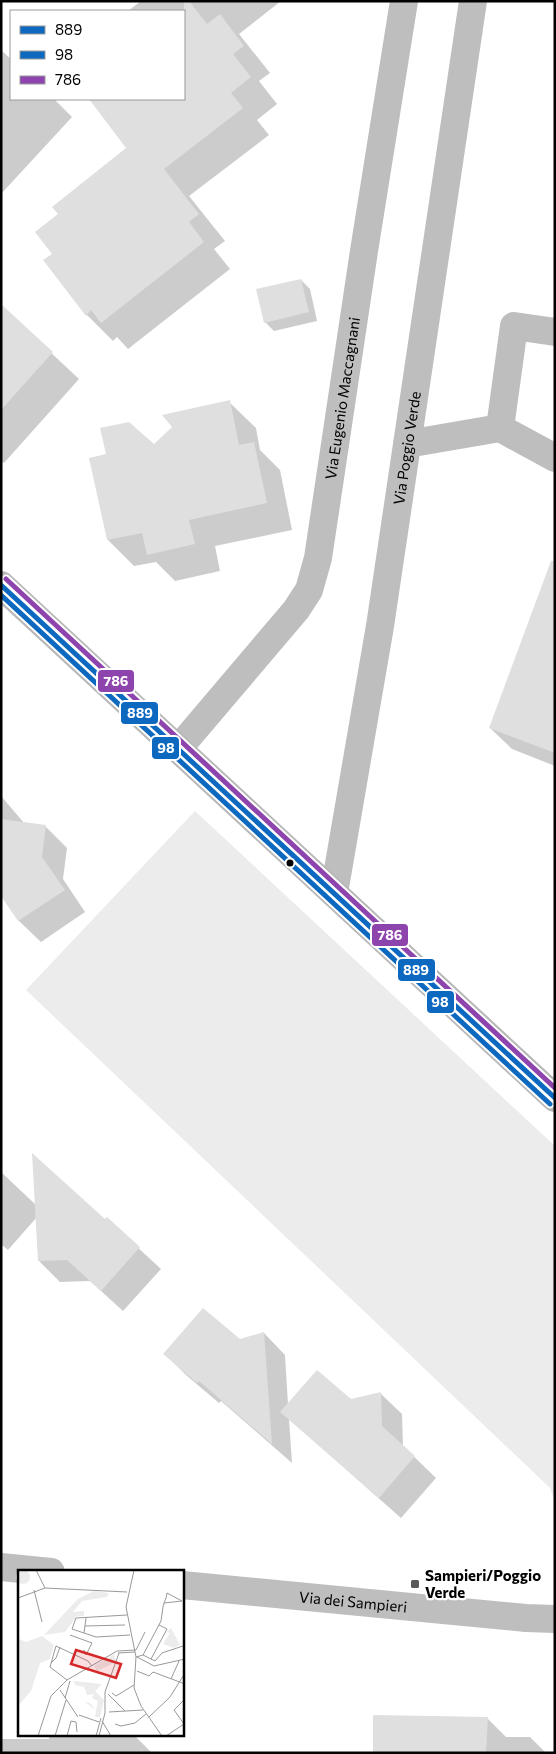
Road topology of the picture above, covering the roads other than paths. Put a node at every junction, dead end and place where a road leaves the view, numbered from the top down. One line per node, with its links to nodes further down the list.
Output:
1 (404, 1): 8 (street, Via Eugenio Maccagnani)
2 (473, 1): 5 (street, Via Poggio Verde)
3 (555, 332): 4 (street)
4 (500, 428): 5 (street); 6 (street)
5 (408, 444): 9 (street, Via Poggio Verde)
6 (555, 458)
7 (1, 585): 8 (street)
8 (178, 749): 9 (street)
9 (334, 893): 10 (street)
10 (555, 1098)
11 (1, 1567): 12 (street)
12 (30, 1570)
13 (184, 1585): 14 (street, Via dei Sampieri)
14 (555, 1619)

